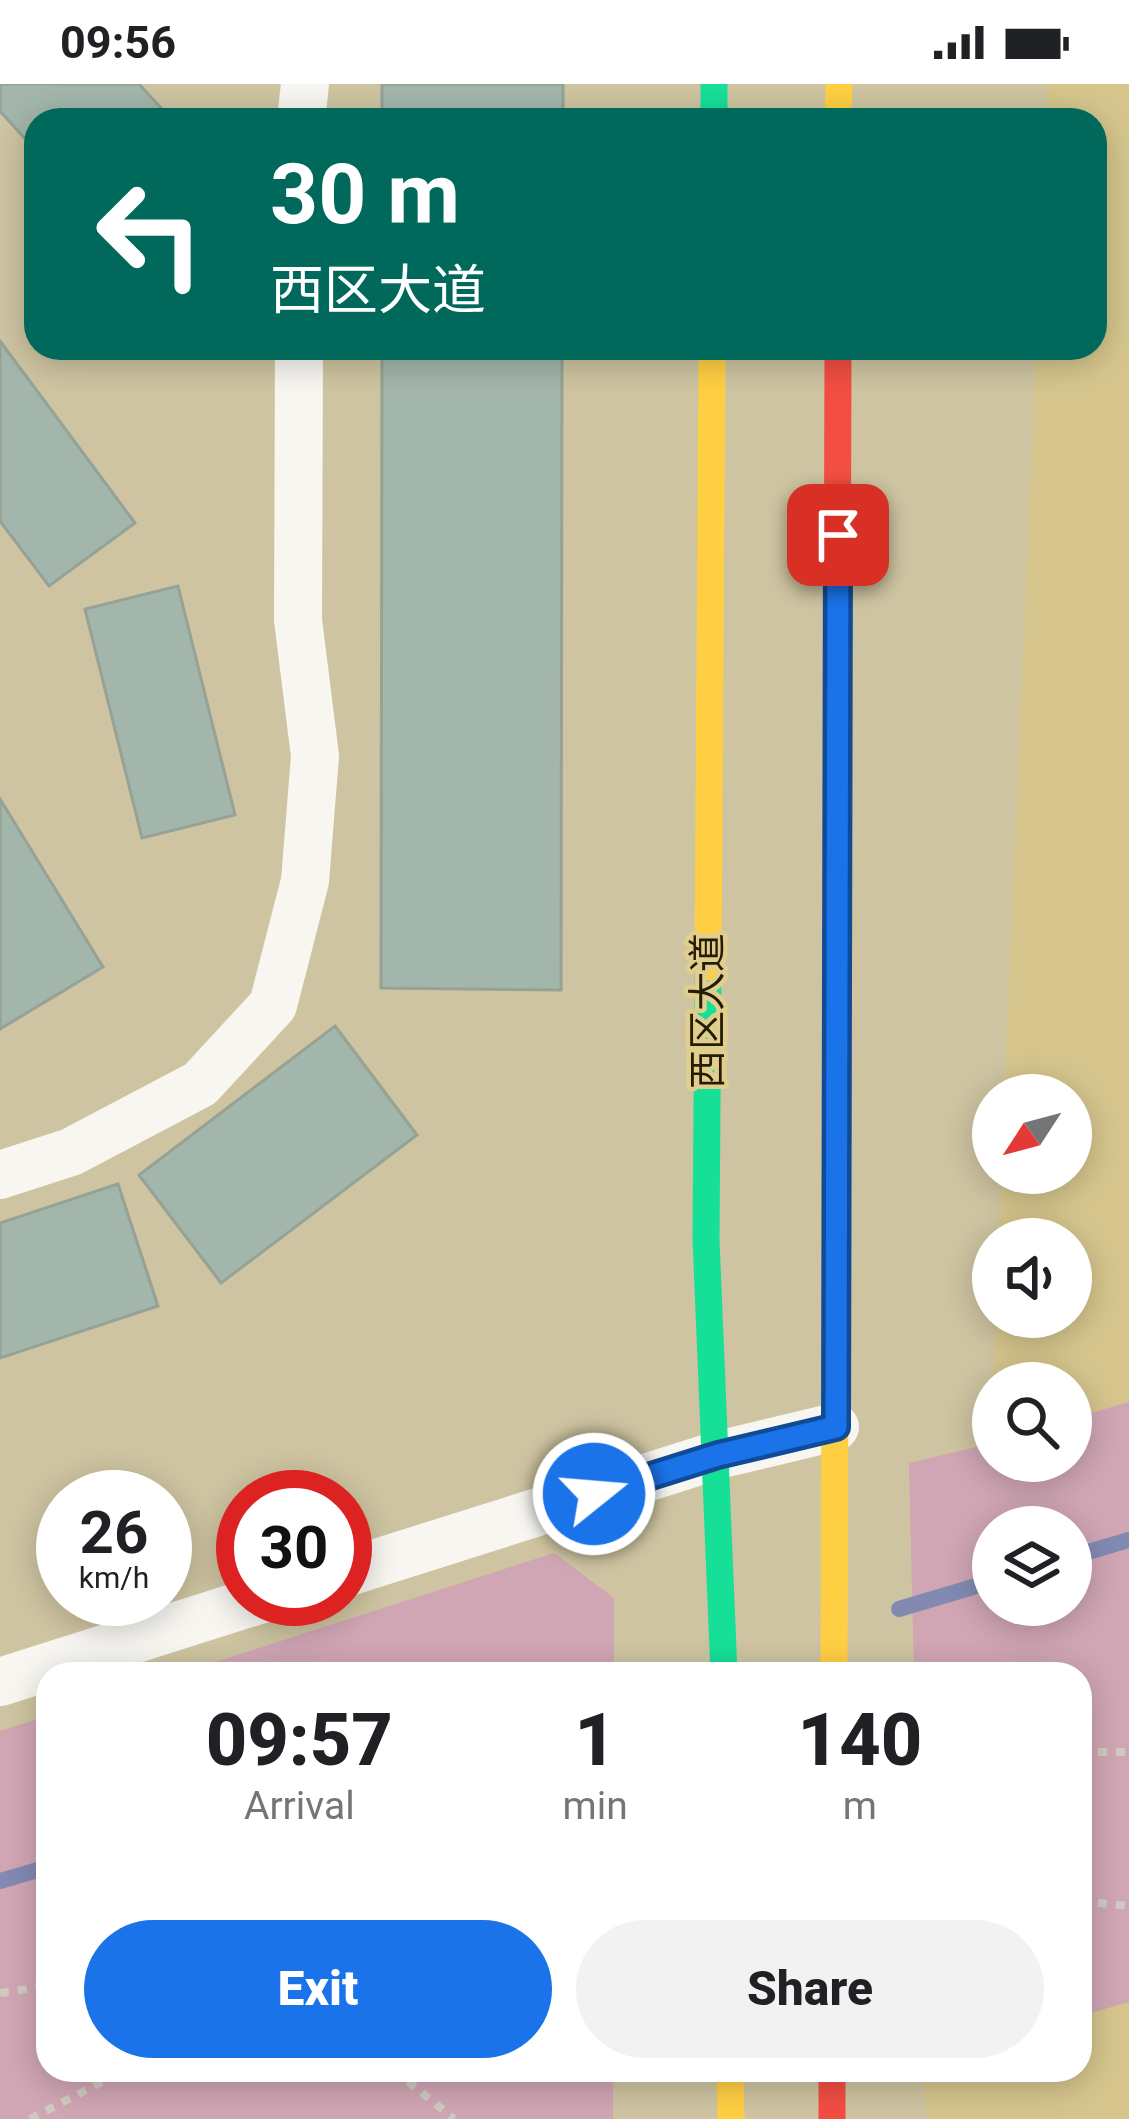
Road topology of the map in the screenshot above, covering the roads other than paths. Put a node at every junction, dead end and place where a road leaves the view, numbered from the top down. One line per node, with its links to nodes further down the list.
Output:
1 (299, 360): 4 (street)
2 (712, 360): 6 (main road, 西区大道)
3 (838, 360): 5 (main road)
4 (0, 1175)
5 (836, 1427): 6 (street); 11 (main road)
6 (718, 1455): 7 (street); 10 (main road, 西区大道)
7 (372, 1564)
8 (216, 1614): 9 (street)
9 (63, 1662)
10 (724, 1662)
11 (834, 1662)
12 (36, 1671): 13 (street)
13 (0, 1682)
14 (730, 2082): 16 (main road)
15 (832, 2082): 17 (main road)
16 (730, 2119)
17 (832, 2119)

